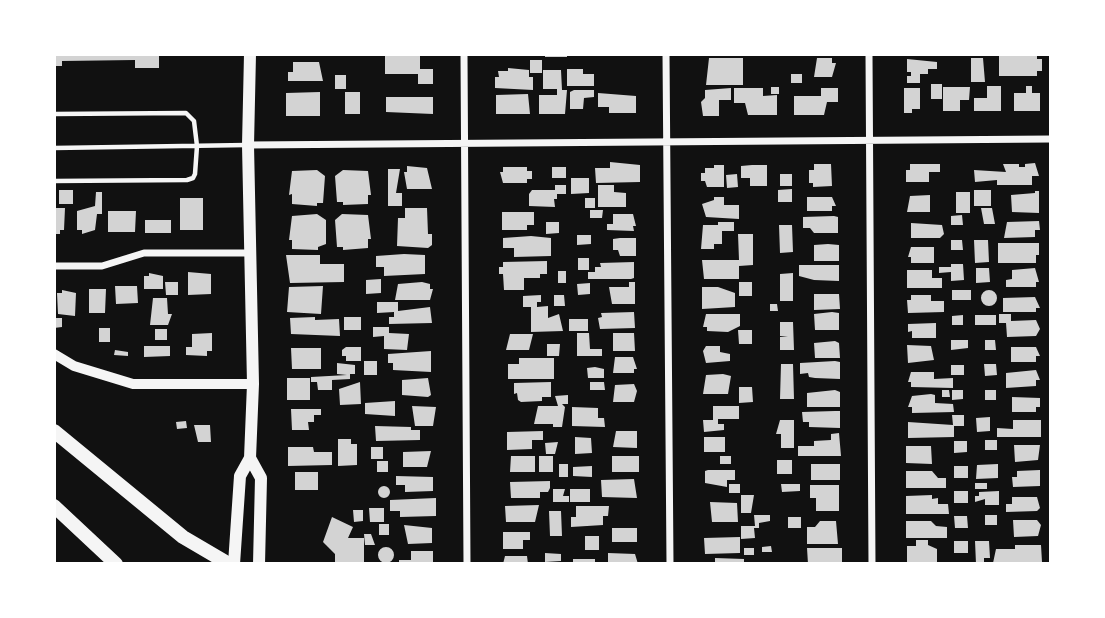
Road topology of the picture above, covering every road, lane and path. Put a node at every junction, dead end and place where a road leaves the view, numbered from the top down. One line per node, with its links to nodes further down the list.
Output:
1 (250, 54): 10 (main road)
2 (464, 54): 9 (street)
3 (666, 54): 8 (street)
4 (869, 54): 7 (street)
5 (54, 114): 11 (lane)
6 (1051, 139): 7 (street)
7 (870, 140): 8 (street); 26 (street)
8 (666, 142): 9 (street); 25 (street)
9 (465, 144): 10 (street); 24 (street)
10 (248, 145): 11 (lane); 14 (main road)
11 (197, 146): 12 (lane); 13 (lane)
12 (54, 148)
13 (54, 181)
14 (253, 253): 15 (street); 17 (main road)
15 (54, 266)
16 (54, 354): 17 (street)
17 (253, 384): 19 (main road)
18 (54, 430): 22 (highway)
19 (250, 458): 22 (main road); 23 (main road)
20 (54, 506): 21 (highway)
21 (116, 564)
22 (232, 564)
23 (259, 564)
24 (467, 564)
25 (670, 564)
26 (872, 564)

